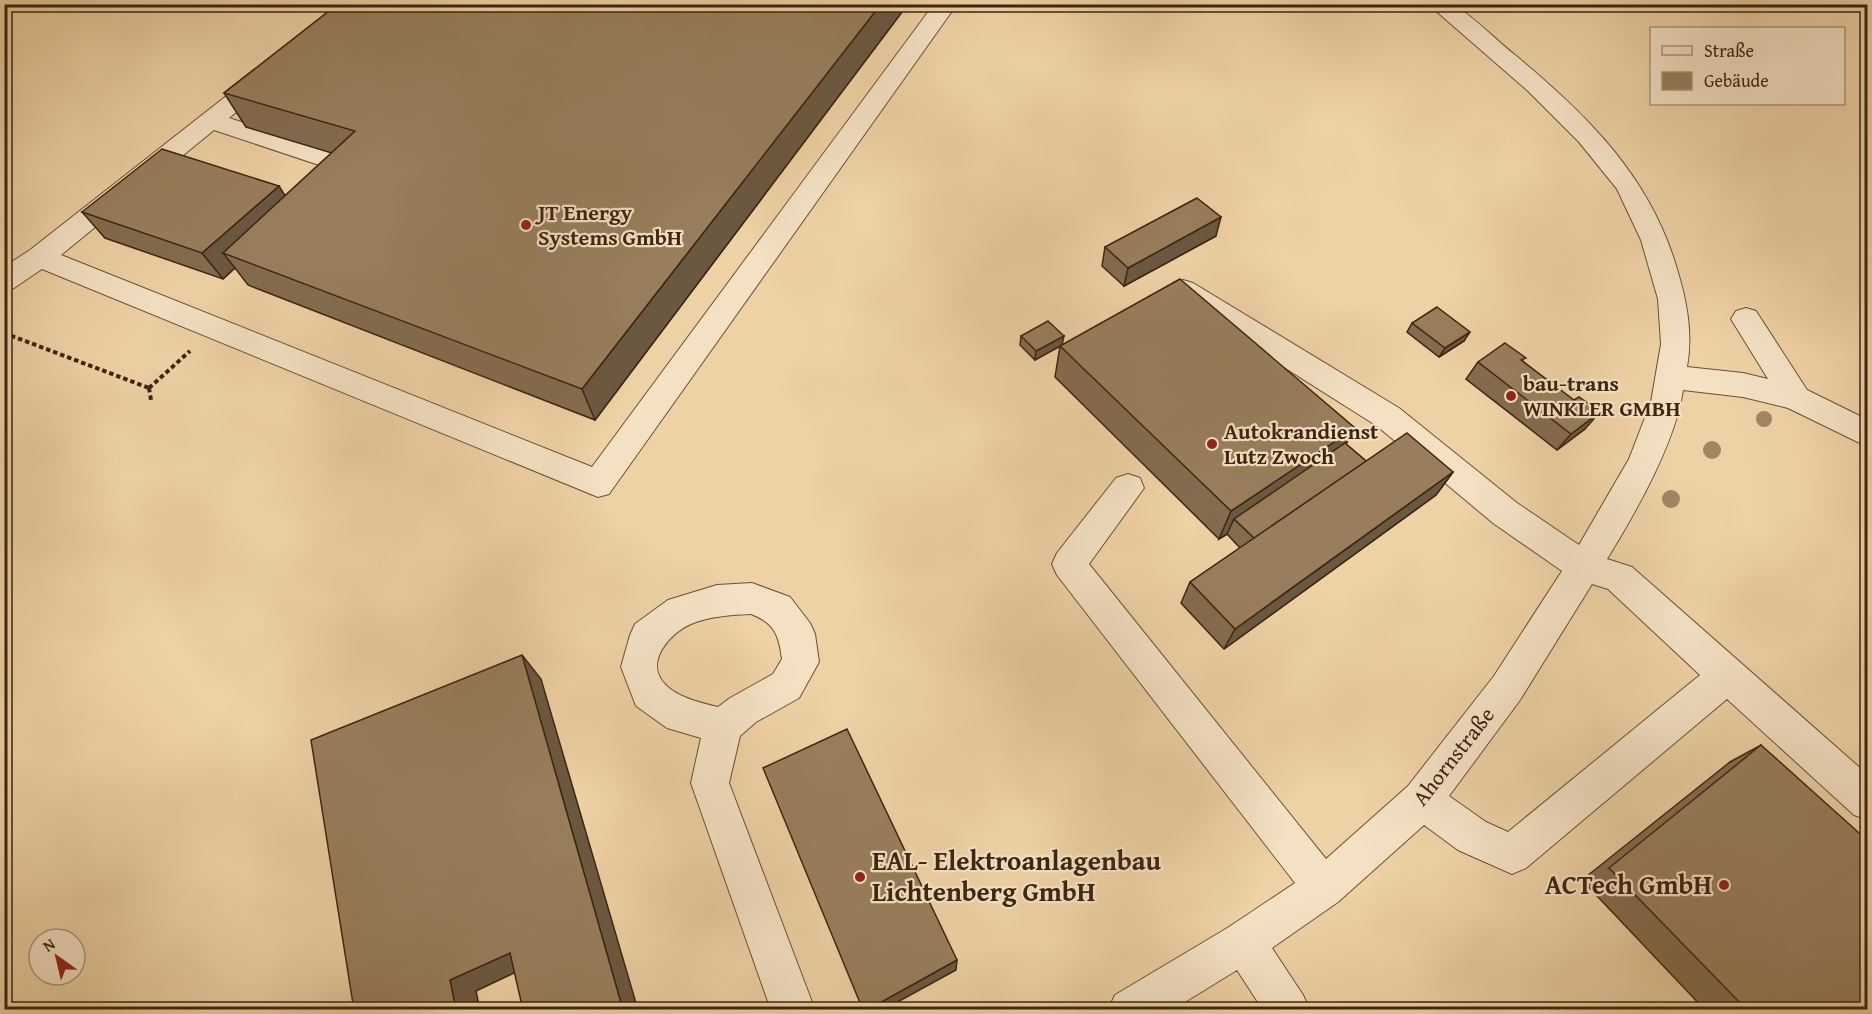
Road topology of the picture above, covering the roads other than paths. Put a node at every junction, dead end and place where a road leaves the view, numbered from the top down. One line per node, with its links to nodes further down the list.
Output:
1 (946, 4): 6 (street)
2 (1439, 4): 10 (street, Ahornstraße)
3 (283, 63): 4 (street)
4 (209, 120): 5 (street); 6 (street)
5 (361, 170)
6 (40, 257): 7 (street)
7 (4, 281)
8 (1177, 286): 14 (street)
9 (1746, 319): 11 (street)
10 (1668, 390): 11 (street); 14 (street, Ahornstraße)
11 (1796, 398): 12 (street)
12 (1868, 435)
13 (1128, 488): 19 (street)
14 (1583, 566): 15 (street); 17 (street, Ahornstraße)
15 (1727, 676): 17 (street); 18 (street)
16 (723, 726): 21 (street)
17 (1422, 800): 19 (street, Ahornstraße)
18 (1868, 801)
19 (1324, 888): 20 (street, Ahornstraße)
20 (1244, 942): 22 (street, Ahornstraße); 23 (street)
21 (793, 1010)
22 (1130, 1010)
23 (1288, 1010)

